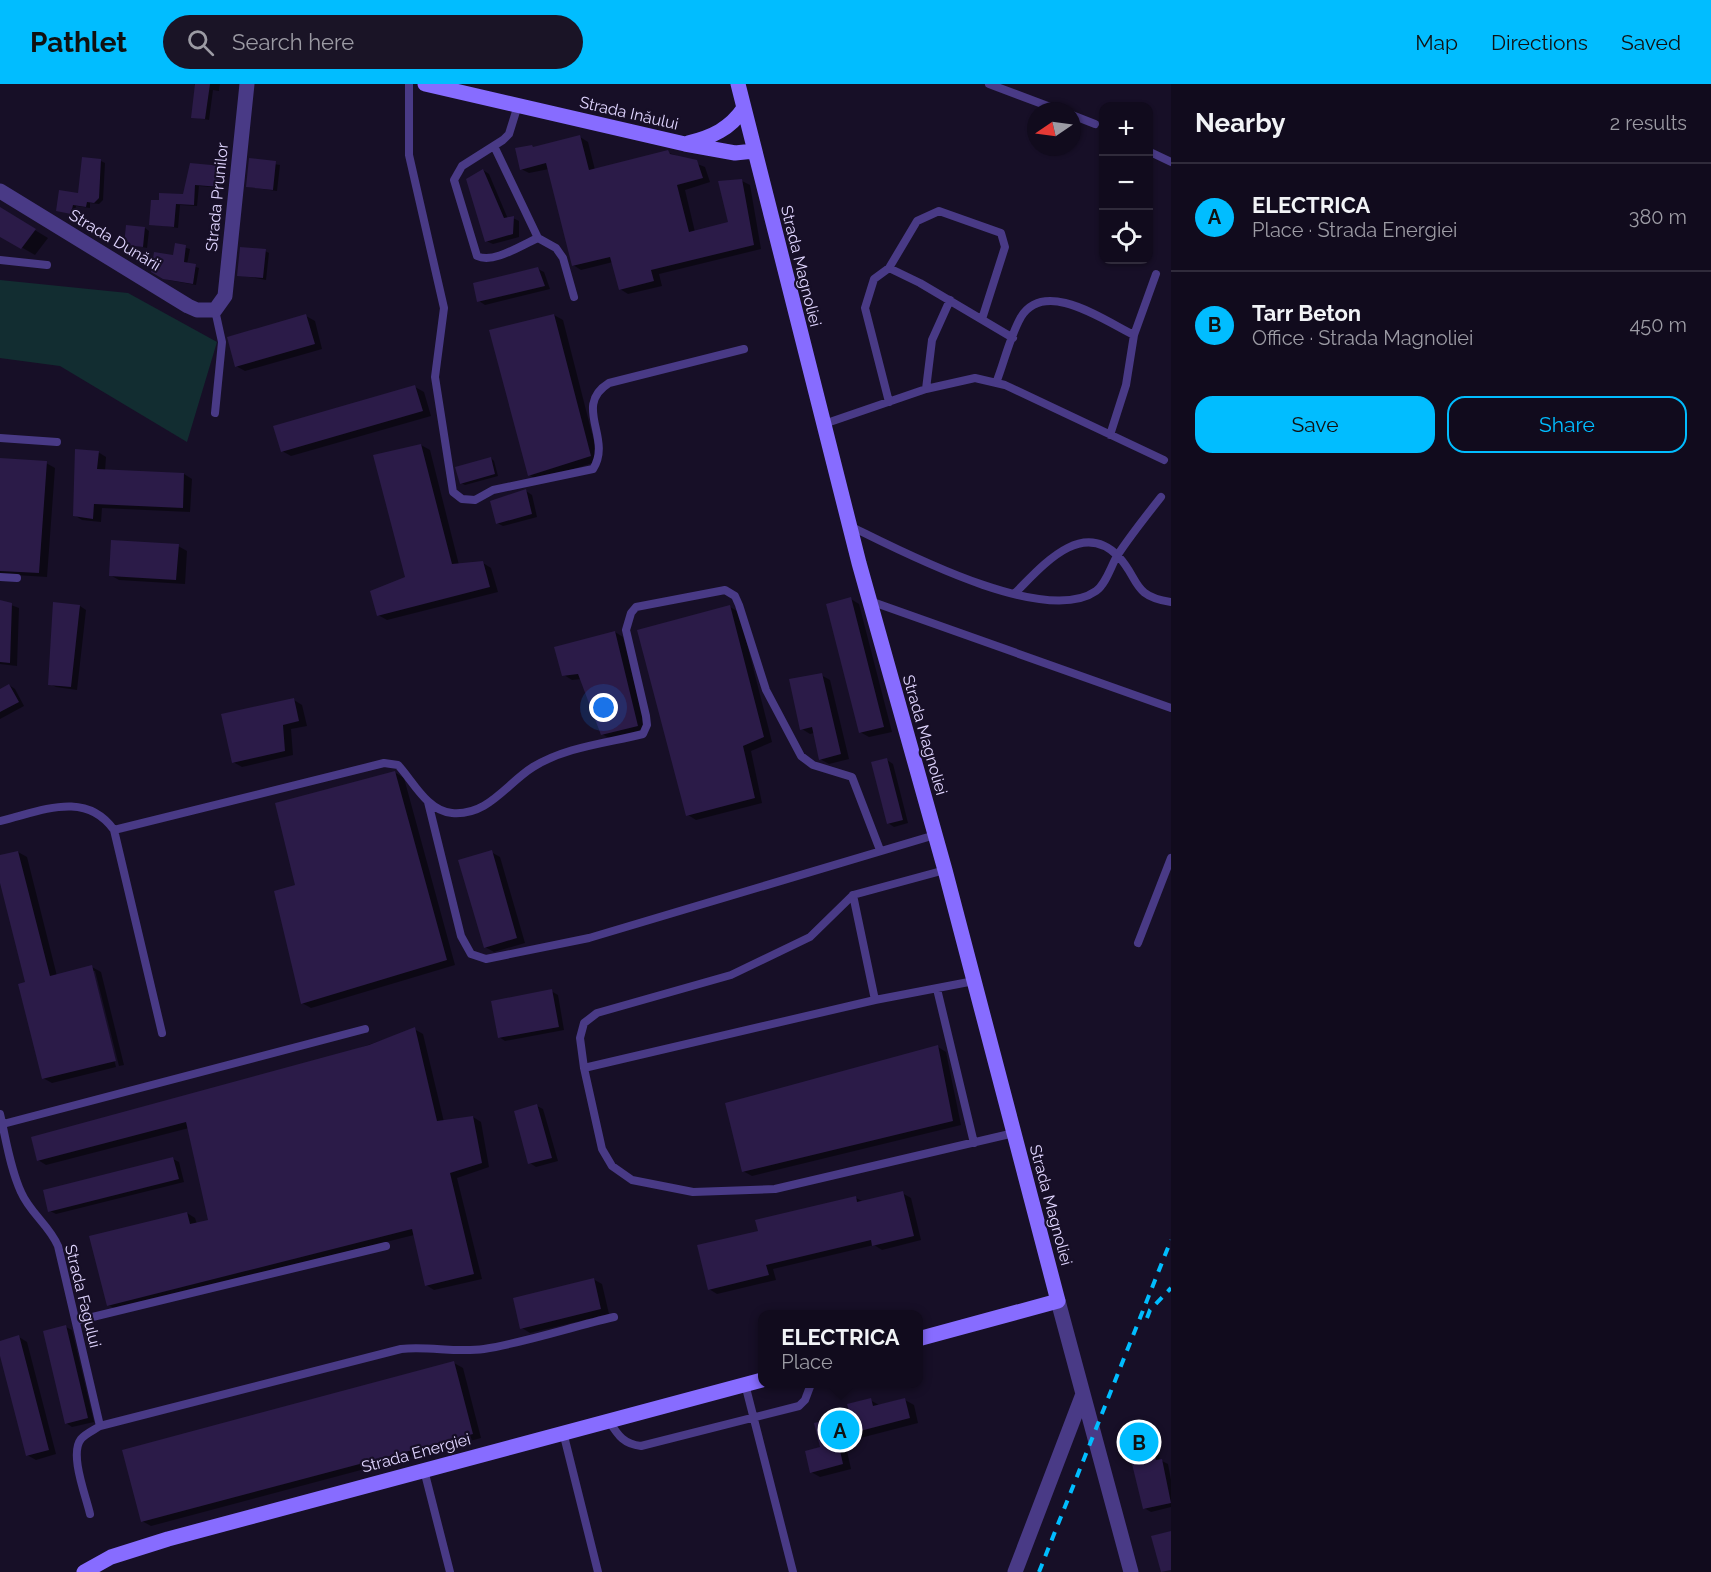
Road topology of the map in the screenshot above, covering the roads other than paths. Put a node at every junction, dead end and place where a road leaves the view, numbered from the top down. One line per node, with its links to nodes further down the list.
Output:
1 (247, 84): 24 (street, Strada Prunilor)
2 (409, 84): 28 (lane)
3 (425, 84): 7 (main road, Strada Inăului)
4 (738, 84): 8 (main road, Strada Magnoliei)
5 (990, 84): 6 (lane)
6 (1037, 102)
7 (518, 105): 11 (main road, Strada Inăului); 12 (lane)
8 (744, 108): 11 (main road, Strada Inăului); 13 (main road, Strada Magnoliei)
9 (1081, 119): 10 (lane)
10 (1095, 124)
11 (685, 144): 13 (main road, Strada Inăului)
12 (494, 146): 17 (lane); 17 (lane)
13 (753, 151): 33 (main road, Strada Magnoliei)
14 (1153, 153): 15 (lane)
15 (1171, 162)
16 (0, 191): 24 (street, Strada Dunării)
17 (538, 238): 22 (lane)
18 (0, 260): 19 (lane)
19 (47, 265)
20 (889, 268): 23 (lane); 25 (lane); 31 (lane)
21 (1156, 274): 26 (lane)
22 (574, 297)
23 (950, 300): 25 (lane); 30 (lane)
24 (215, 310): 32 (lane)
25 (982, 319): 27 (lane)
26 (1134, 335): 27 (lane); 34 (lane)
27 (1013, 338): 29 (lane)
28 (744, 349)
29 (996, 383): 30 (lane); 34 (lane)
30 (927, 389): 31 (lane)
31 (888, 402): 33 (lane)
32 (215, 413)
33 (823, 424): 39 (main road, Strada Magnoliei)
34 (1110, 435): 37 (lane)
35 (0, 438): 36 (lane)
36 (57, 442)
37 (1164, 460)
38 (1161, 496): 40 (lane)
39 (849, 526): 43 (lane); 44 (main road, Strada Magnoliei)
40 (1117, 556): 43 (lane); 43 (lane); 45 (lane)
41 (0, 577): 42 (lane)
42 (17, 578)
43 (1014, 594)
44 (869, 600): 46 (lane); 50 (main road, Strada Magnoliei)
45 (1171, 602)
46 (1171, 708)
47 (428, 801): 49 (lane); 51 (lane); 51 (lane)
48 (0, 822): 49 (lane)
49 (114, 830): 60 (lane)
50 (935, 835): 51 (lane); 53 (main road, Strada Magnoliei)
51 (880, 850)
52 (1171, 858): 55 (lane)
53 (945, 870): 54 (lane); 56 (main road, Strada Magnoliei)
54 (853, 895): 58 (lane); 61 (lane)
55 (1138, 943)
56 (974, 981): 57 (lane); 64 (main road, Strada Magnoliei)
57 (937, 989): 58 (lane); 65 (lane)
58 (875, 1000): 61 (lane)
59 (365, 1029): 63 (lane)
60 (162, 1033)
61 (584, 1068): 65 (lane)
62 (0, 1114): 63 (lane, Strada Fagului)
63 (3, 1124): 69 (lane, Strada Fagului)
64 (1014, 1133): 65 (lane); 67 (main road, Strada Magnoliei)
65 (974, 1143)
66 (386, 1245): 69 (lane)
67 (1058, 1300): 70 (main road); 74 (street, Strada Magnoliei)
68 (614, 1317): 77 (lane)
69 (76, 1321): 77 (lane, Strada Fagului)
70 (923, 1338)
71 (758, 1381): 72 (main road, Strada Energiei)
72 (745, 1383): 75 (lane); 76 (main road, Strada Energiei)
73 (809, 1388): 75 (lane)
74 (1083, 1394): 85 (street); 86 (street, Strada Magnoliei)
75 (754, 1418): 76 (lane); 84 (lane)
76 (608, 1419): 78 (main road, Strada Energiei)
77 (100, 1426): 80 (lane)
78 (563, 1432): 79 (main road, Strada Energiei); 83 (lane)
79 (424, 1470): 81 (main road, Strada Energiei); 82 (lane)
80 (90, 1514)
81 (84, 1572)
82 (450, 1572)
83 (598, 1572)
84 (793, 1572)
85 (1015, 1572)
86 (1131, 1572)

